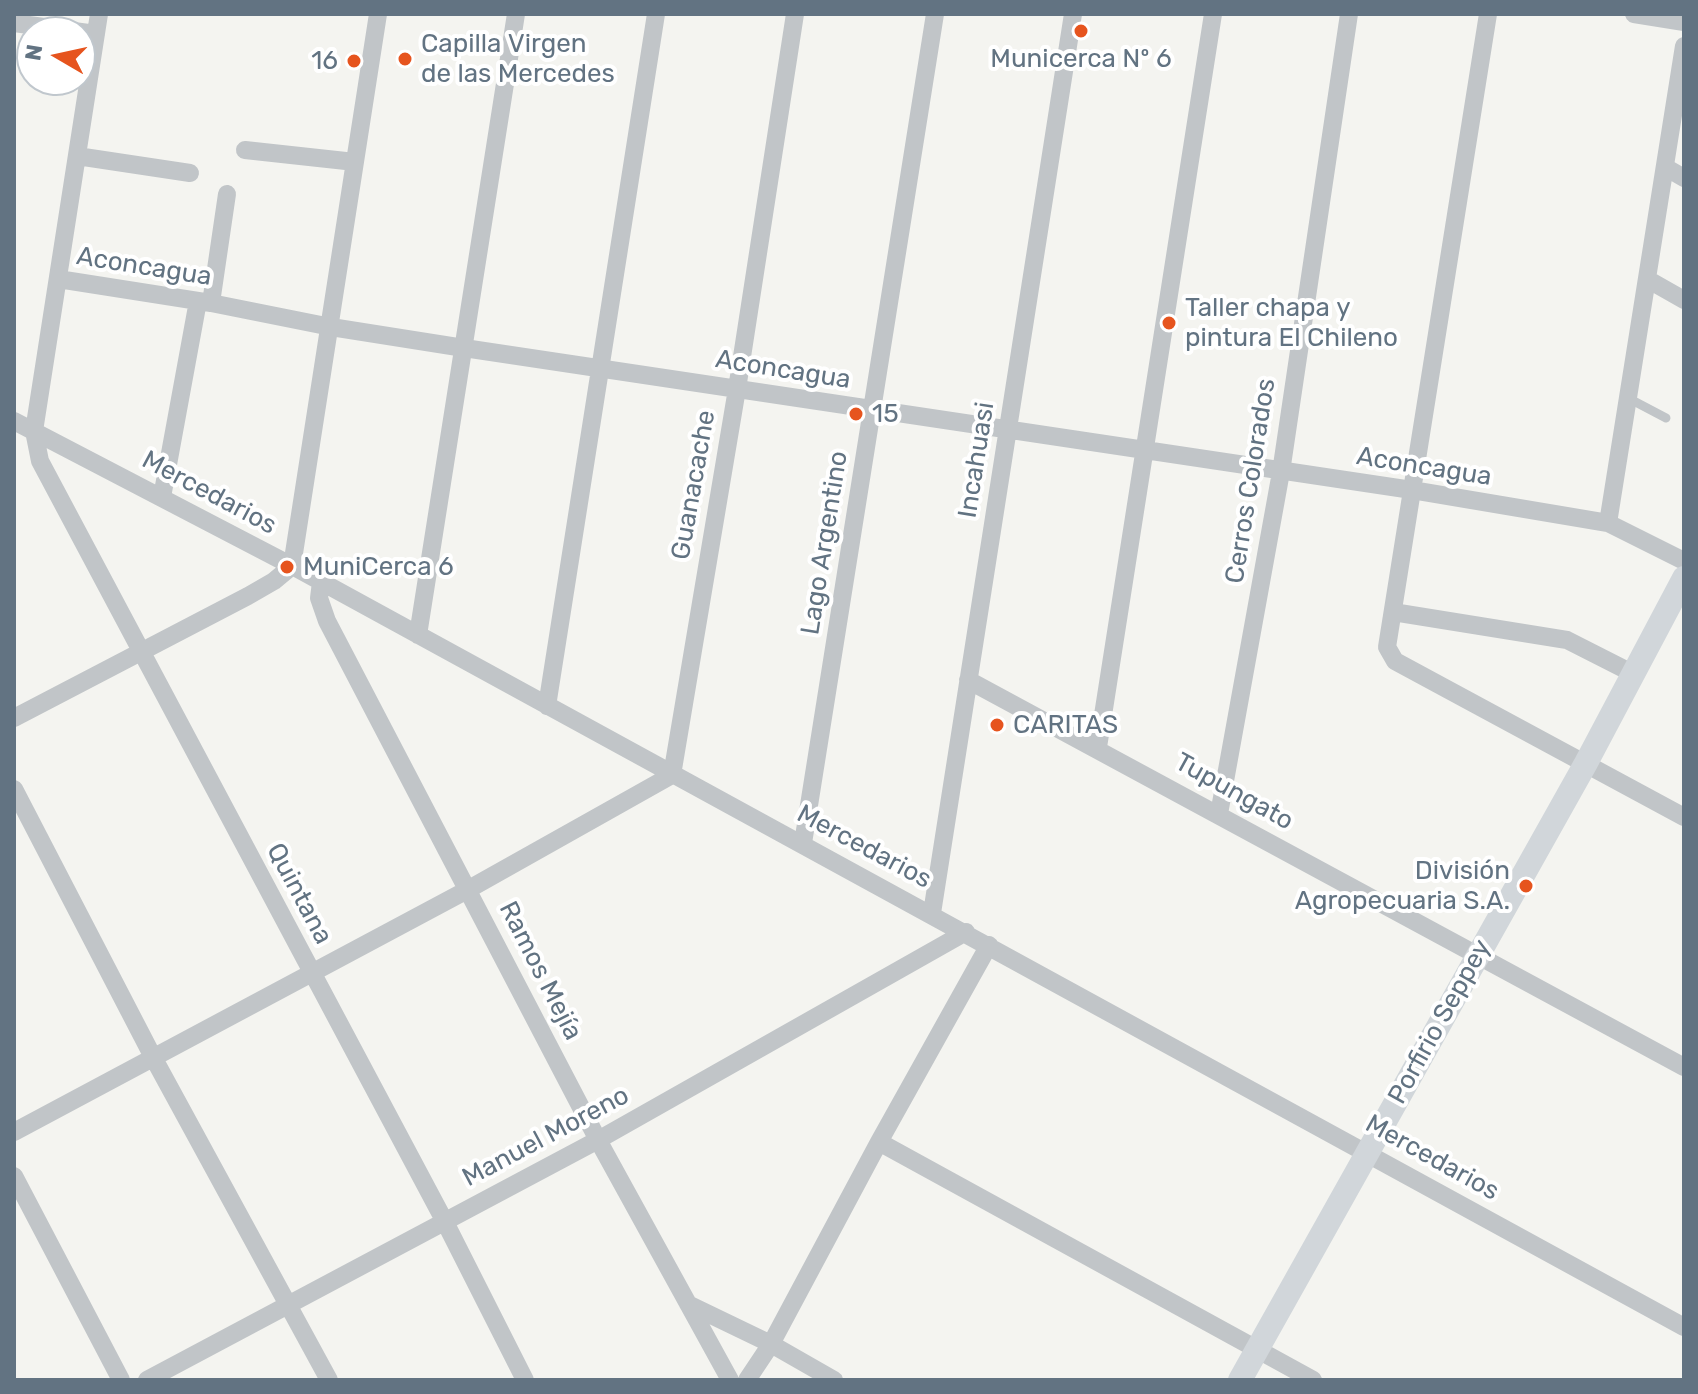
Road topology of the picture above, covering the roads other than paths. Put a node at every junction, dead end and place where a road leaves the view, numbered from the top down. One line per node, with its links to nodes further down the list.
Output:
1 (99, 14): 13 (street)
2 (378, 14): 18 (street)
3 (516, 14): 28 (street)
4 (656, 14): 29 (street)
5 (795, 14): 30 (street, Guanacache)
6 (935, 14): 32 (street, Lago Argentino)
7 (1073, 14): 35 (street, Incahuasi)
8 (1213, 14): 37 (street)
9 (1349, 14): 38 (street, Cerros Colorados)
10 (1488, 14): 39 (street)
11 (1634, 14): 12 (street)
12 (1684, 22)
13 (96, 34)
14 (1684, 46): 19 (street)
15 (86, 96): 17 (street)
16 (245, 150): 18 (street)
17 (77, 156): 20 (street); 23 (street)
18 (355, 162): 27 (street)
19 (1665, 167): 21 (street); 24 (street)
20 (190, 173)
21 (1684, 178)
22 (227, 194): 26 (street)
23 (58, 279): 26 (street, Aconcagua); 36 (street)
24 (1647, 279): 25 (street); 31 (street)
25 (1684, 300)
26 (204, 302): 27 (street, Aconcagua); 40 (street)
27 (331, 327): 28 (street, Aconcagua); 43 (street)
28 (464, 348): 29 (street, Aconcagua); 47 (street)
29 (600, 369): 30 (street, Aconcagua); 51 (street)
30 (737, 389): 32 (street, Aconcagua); 55 (street, Guanacache)
31 (1628, 398): 33 (lane); 41 (street)
32 (873, 410): 35 (street, Aconcagua); 59 (street, Lago Argentino)
33 (1666, 418)
34 (14, 421): 36 (street, Mercedarios)
35 (1008, 429): 37 (street, Aconcagua); 50 (street, Incahuasi)
36 (34, 431): 40 (street, Mercedarios); 48 (street, Quintana)
37 (1144, 451): 38 (street, Aconcagua); 53 (street)
38 (1281, 472): 39 (street, Aconcagua); 57 (street, Cerros Colorados)
39 (1412, 490): 41 (street, Aconcagua); 46 (street)
40 (162, 497): 43 (street, Mercedarios)
41 (1608, 523): 42 (street, Aconcagua)
42 (1684, 561)
43 (292, 566): 45 (street, Mercedarios); 48 (street)
44 (1684, 578): 49 (main road, Porfirio Seppey)
45 (321, 582): 47 (street, Mercedarios); 60 (street, Ramos Mejía)
46 (1393, 612): 49 (street); 54 (street)
47 (418, 635): 51 (street, Mercedarios)
48 (140, 650): 52 (street); 65 (street, Quintana)
49 (1632, 673): 54 (main road, Porfirio Seppey)
50 (968, 680): 53 (street, Tupungato); 61 (street, Incahuasi)
51 (547, 706): 55 (street, Mercedarios)
52 (14, 718)
53 (1098, 747): 57 (street, Tupungato)
54 (1586, 763): 58 (street); 64 (main road, Porfirio Seppey)
55 (672, 775): 59 (street, Mercedarios); 60 (street)
56 (14, 789): 66 (street)
57 (1219, 814): 64 (street, Tupungato)
58 (1684, 817)
59 (803, 843): 61 (street, Mercedarios)
60 (469, 889): 65 (street); 69 (street, Ramos Mejía)
61 (932, 913): 62 (street, Mercedarios)
62 (966, 932): 63 (street, Mercedarios); 69 (street, Manuel Moreno)
63 (989, 945): 70 (street); 71 (street, Mercedarios)
64 (1477, 954): 67 (street, Tupungato); 71 (main road, Porfirio Seppey)
65 (312, 973): 66 (street); 73 (street, Quintana)
66 (153, 1057): 68 (street); 75 (street)
67 (1684, 1067)
68 (14, 1132)
69 (598, 1140): 73 (street, Manuel Moreno); 74 (street, Ramos Mejía)
70 (879, 1142): 77 (street); 78 (street)
71 (1367, 1152): 76 (street, Mercedarios); 78 (main road, Porfirio Seppey)
72 (14, 1176): 79 (street)
73 (445, 1222): 75 (street, Manuel Moreno); 82 (street, Quintana)
74 (688, 1303): 77 (street); 83 (street, Ramos Mejía)
75 (290, 1304): 80 (street, Manuel Moreno); 81 (street)
76 (1684, 1327)
77 (771, 1344): 84 (street); 85 (street)
78 (1257, 1348): 86 (main road, Porfirio Seppey); 87 (street)
79 (121, 1380)
80 (147, 1380)
81 (329, 1380)
82 (525, 1380)
83 (730, 1380)
84 (747, 1380)
85 (834, 1380)
86 (1240, 1380)
87 (1313, 1380)

